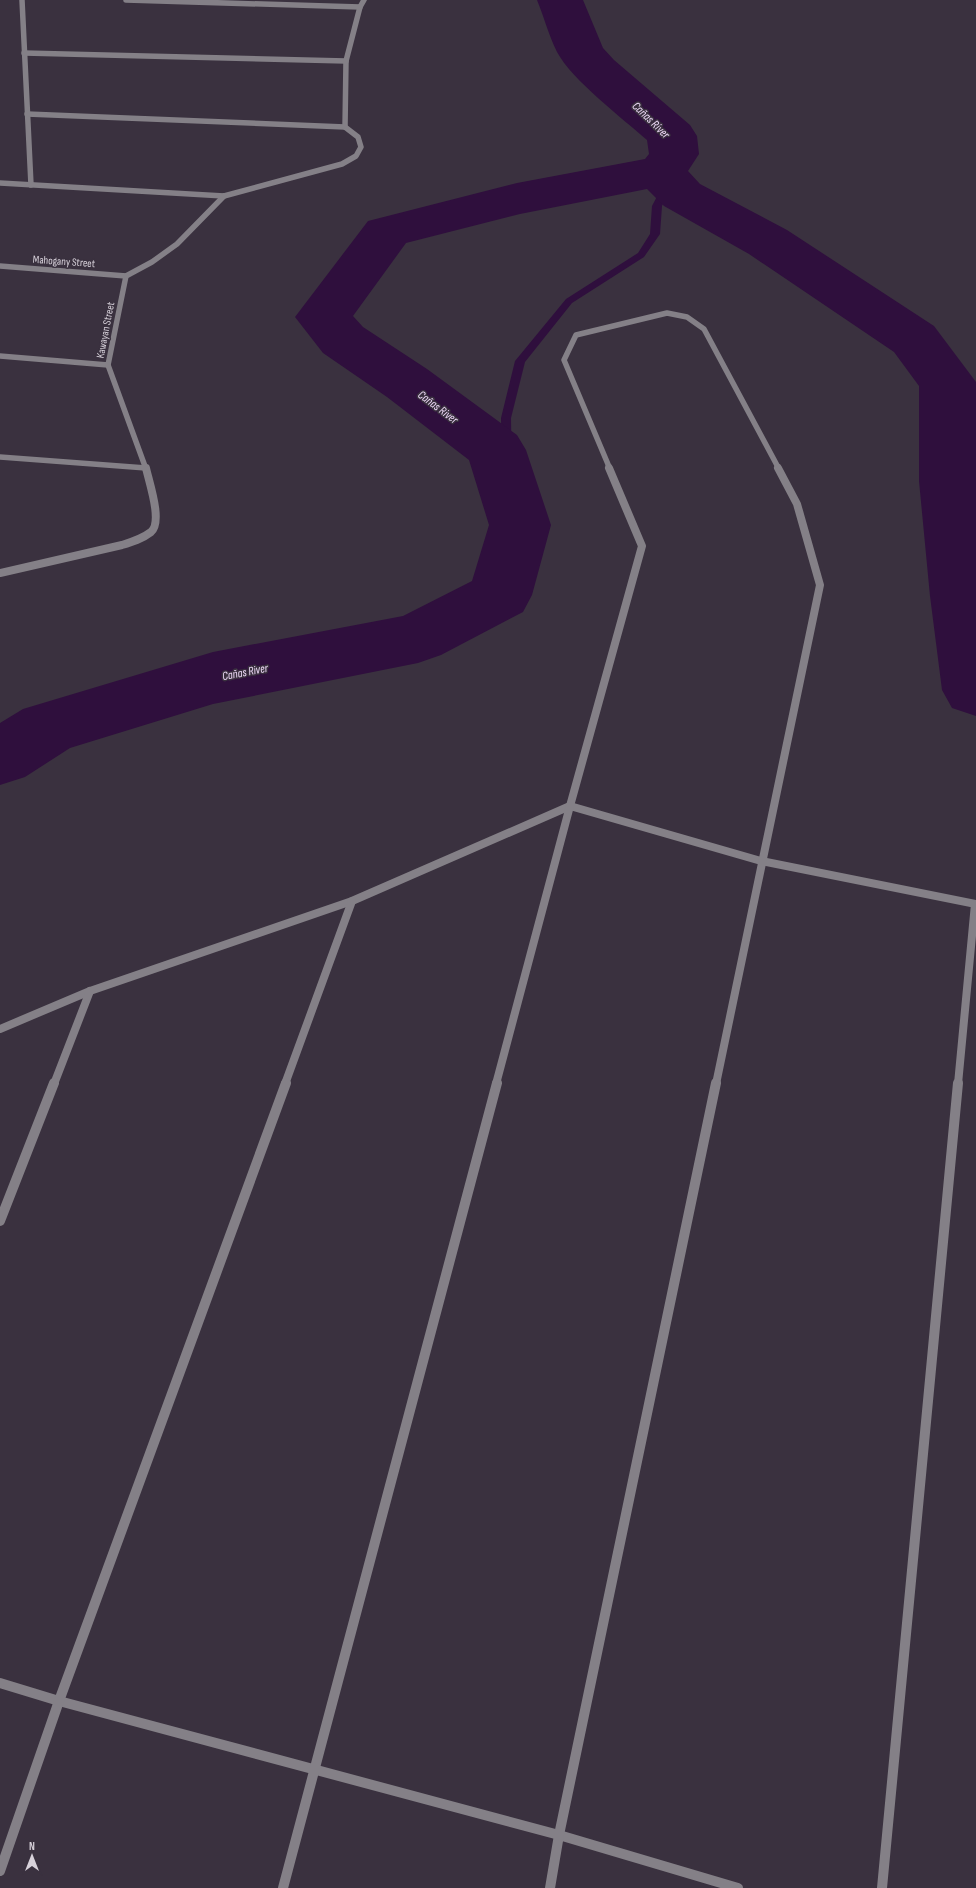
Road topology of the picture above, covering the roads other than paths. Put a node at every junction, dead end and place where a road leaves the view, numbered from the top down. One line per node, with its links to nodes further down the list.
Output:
1 (22, 0): 5 (street)
2 (126, 0): 4 (street)
3 (364, 0): 4 (street)
4 (360, 7): 6 (street)
5 (24, 53): 6 (street); 7 (street)
6 (346, 61): 8 (street)
7 (27, 114): 8 (street); 10 (street)
8 (345, 127): 11 (street)
9 (0, 183): 10 (street)
10 (31, 185): 11 (street)
11 (224, 196): 13 (street)
12 (0, 266): 13 (street, Mahogany Street)
13 (126, 276): 15 (street, Kawayan Street)
14 (0, 356): 15 (street)
15 (108, 365): 17 (street, Kawayan Street)
16 (0, 457): 17 (street)
17 (146, 468): 18 (street, Kawayan Street)
18 (0, 573)
19 (570, 806): 20 (street); 20 (street); 21 (street); 28 (street)
20 (761, 861): 22 (street); 29 (street)
21 (352, 901): 23 (street); 27 (street)
22 (976, 904): 34 (street)
23 (90, 990): 24 (street); 25 (street)
24 (0, 1029)
25 (0, 1221)
26 (0, 1683): 27 (street)
27 (59, 1701): 28 (street); 30 (street)
28 (315, 1770): 29 (street); 31 (street)
29 (559, 1834): 32 (street); 33 (street)
30 (0, 1871)
31 (283, 1888)
32 (550, 1888)
33 (738, 1888)
34 (882, 1888)

